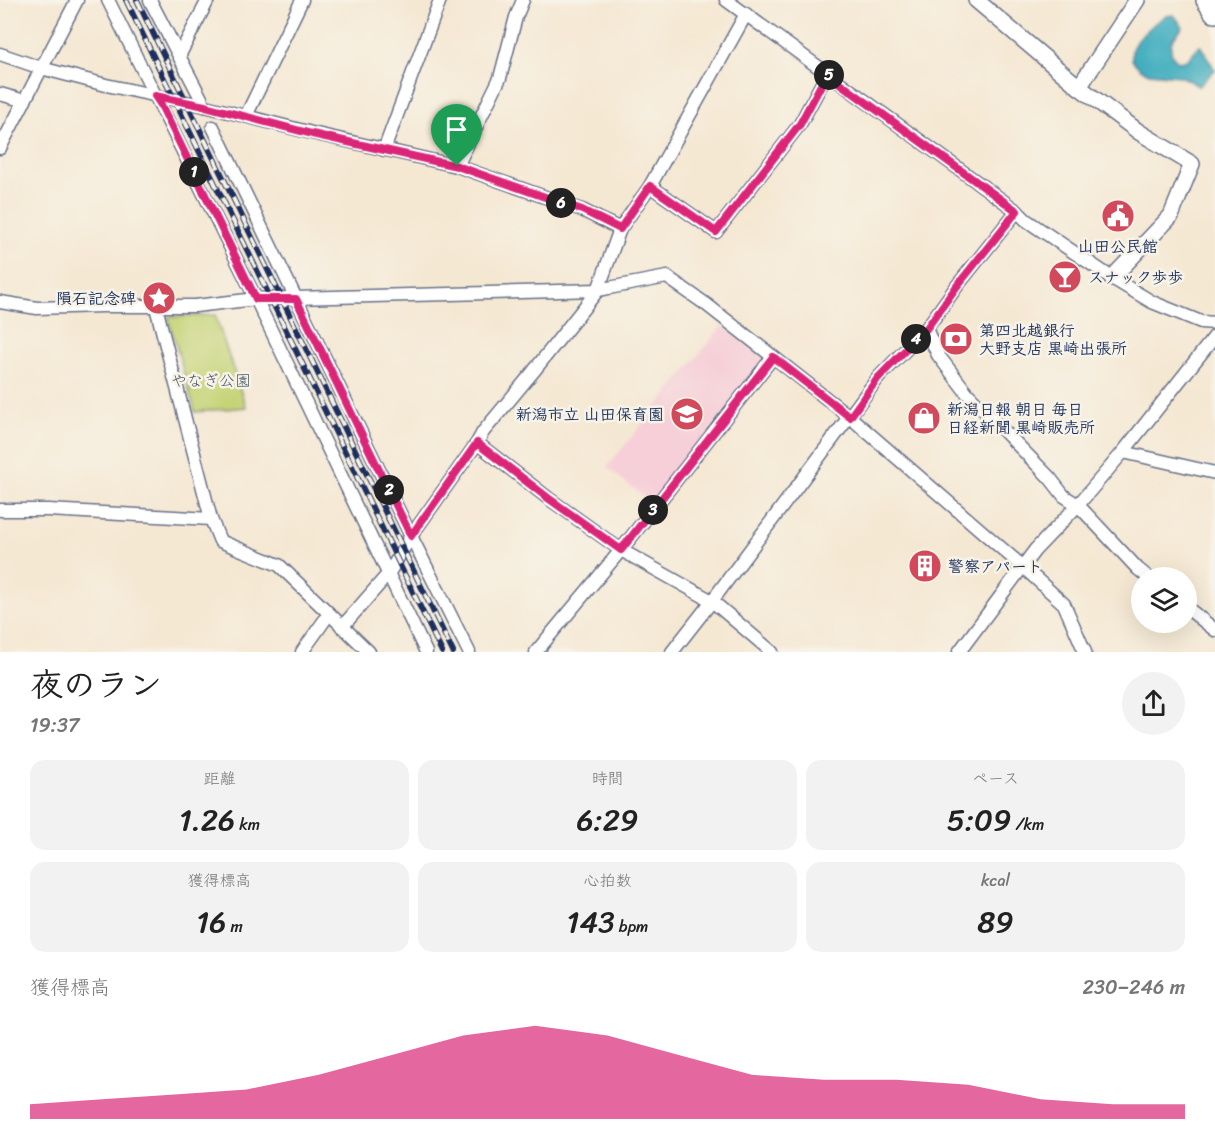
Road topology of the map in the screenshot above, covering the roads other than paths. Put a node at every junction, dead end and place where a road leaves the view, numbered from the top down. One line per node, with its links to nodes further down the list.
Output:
1 (77, 0): 14 (street)
2 (108, 0): 18 (street)
3 (150, 0): 13 (street)
4 (208, 0): 13 (street)
5 (302, 0): 21 (street)
6 (440, 0): 24 (street)
7 (524, 0): 25 (street)
8 (726, 0): 11 (street)
9 (976, 0): 16 (street)
10 (1137, 0): 16 (street)
11 (746, 14): 15 (street); 26 (street)
12 (0, 54): 14 (street)
13 (180, 56): 20 (street)
14 (41, 68): 18 (street); 19 (street)
15 (827, 74): 26 (street); 27 (street)
16 (1080, 87): 29 (street)
17 (0, 94): 19 (street)
18 (155, 96): 20 (street); 31 (street)
19 (25, 101): 23 (street)
20 (205, 106): 21 (street)
21 (246, 116): 24 (street)
22 (213, 127): 32 (street)
23 (0, 148)
24 (384, 150): 25 (street)
25 (457, 166): 28 (street)
26 (650, 186): 28 (street)
27 (1017, 211): 29 (street); 36 (street)
28 (620, 229): 30 (street)
29 (1112, 278): 35 (street)
30 (598, 290): 32 (street); 38 (street); 40 (street)
31 (256, 299): 32 (street); 34 (street); 50 (street)
32 (296, 299): 46 (street)
33 (0, 302): 34 (street)
34 (156, 307): 45 (street)
35 (1215, 322)
36 (926, 329): 39 (street); 43 (street)
37 (1215, 336): 41 (street)
38 (773, 357): 39 (street); 47 (street)
39 (850, 417): 48 (street); 51 (street)
40 (477, 443): 46 (street); 47 (street)
41 (1123, 452): 42 (street); 43 (street)
42 (1215, 472)
43 (1078, 505): 48 (street); 49 (street)
44 (0, 510): 45 (street)
45 (211, 519): 52 (street)
46 (411, 536): 50 (street); 59 (street)
47 (621, 550): 51 (street); 60 (street)
48 (1022, 566): 63 (street); 64 (street)
49 (1136, 567)
50 (389, 573): 54 (street); 58 (street)
51 (712, 602): 61 (street); 62 (street)
52 (329, 614): 54 (street); 56 (street)
53 (1197, 616): 55 (street)
54 (342, 627): 57 (street)
55 (1215, 630)
56 (302, 652)
57 (369, 652)
58 (426, 652)
59 (469, 652)
60 (536, 652)
61 (672, 652)
62 (772, 652)
63 (960, 652)
64 (1085, 652)

